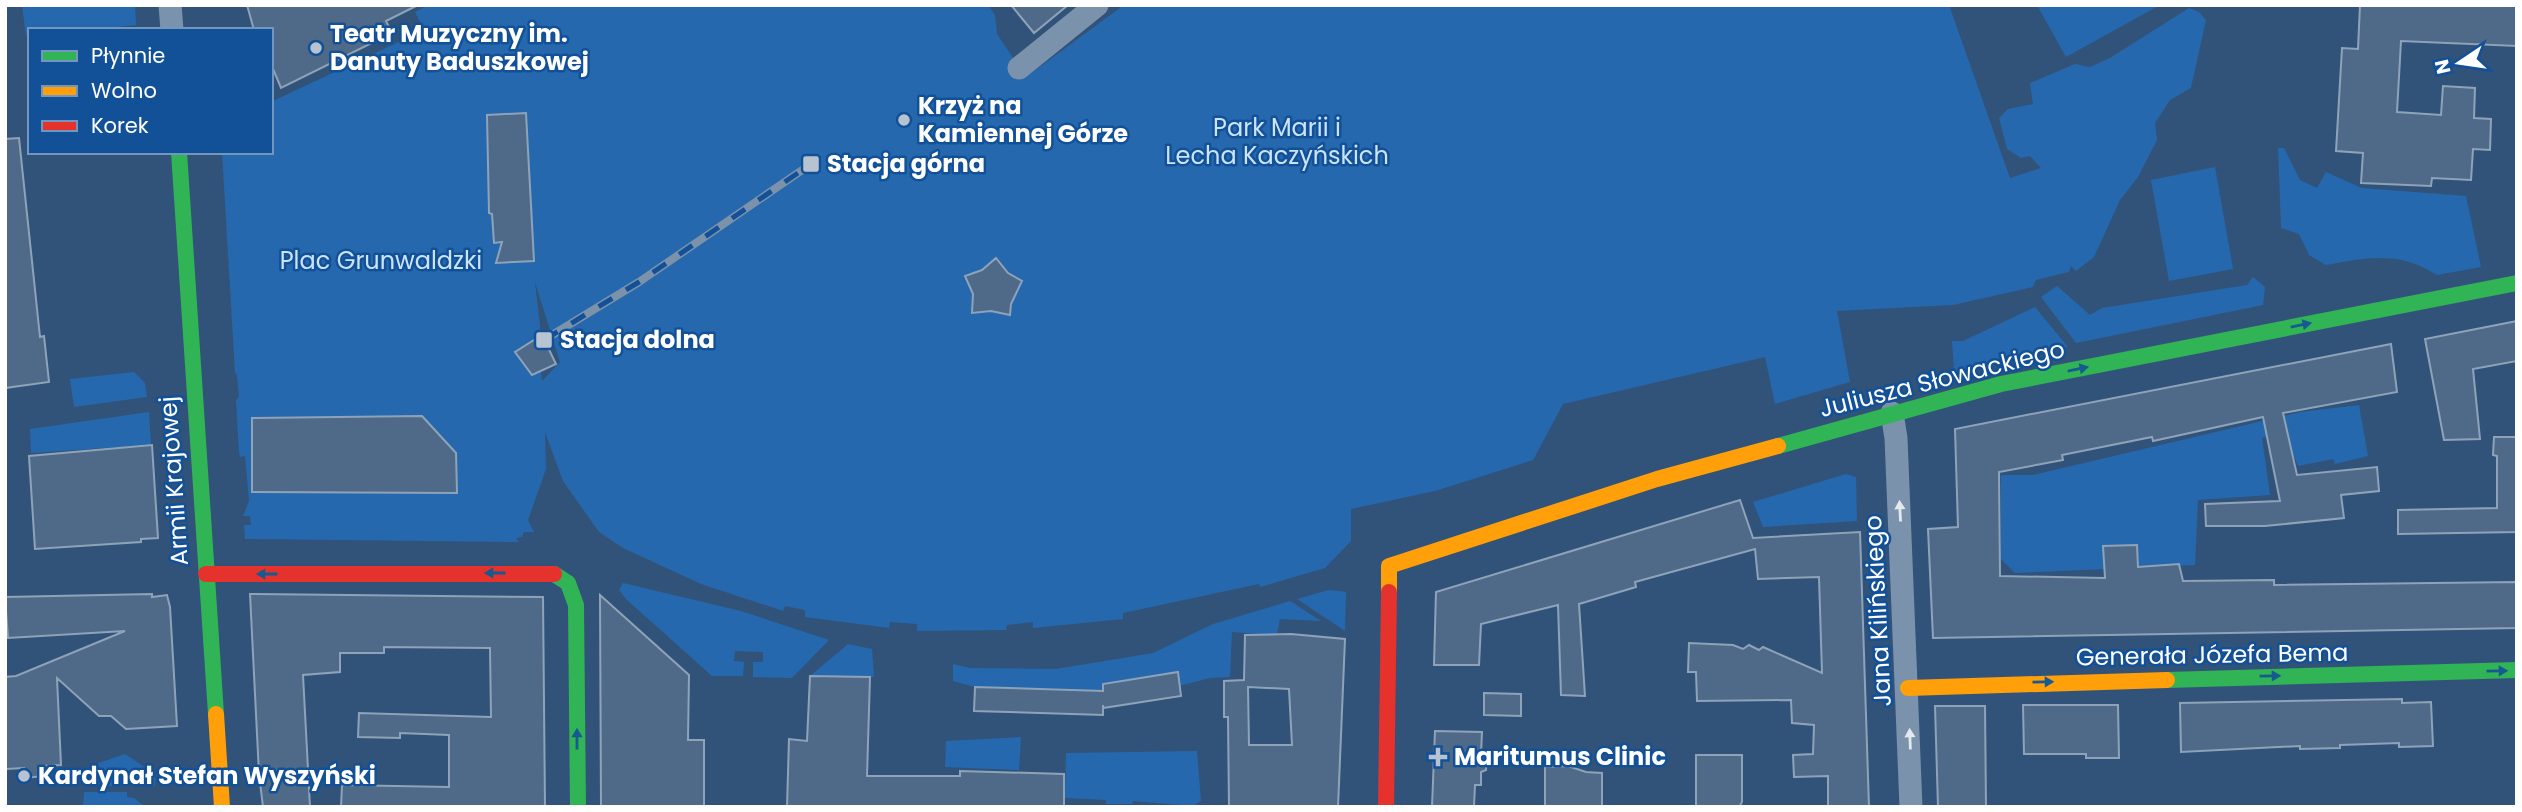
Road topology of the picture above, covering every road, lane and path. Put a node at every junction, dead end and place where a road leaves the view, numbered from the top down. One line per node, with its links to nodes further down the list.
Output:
1 (170, 5): 3 (street)
2 (1097, 5): 4 (street)
3 (172, 28)
4 (1019, 68)
5 (179, 154): 8 (street, Armii Krajowej)
6 (2517, 283): 7 (street, Juliusza Słowackiego, one-way to 6)
7 (1892, 413): 10 (street, Jana Kilińskiego, one-way to 7); 13 (street, Juliusza Słowackiego)
8 (206, 574): 11 (street, Armii Krajowej); 12 (street, one-way to 8)
9 (2517, 670): 10 (street, Generała Józefa Bema, one-way to 9)
10 (1908, 688): 14 (street, Jana Kilińskiego, one-way to 10)
11 (222, 807)
12 (578, 807)
13 (1386, 807)
14 (1911, 807)

